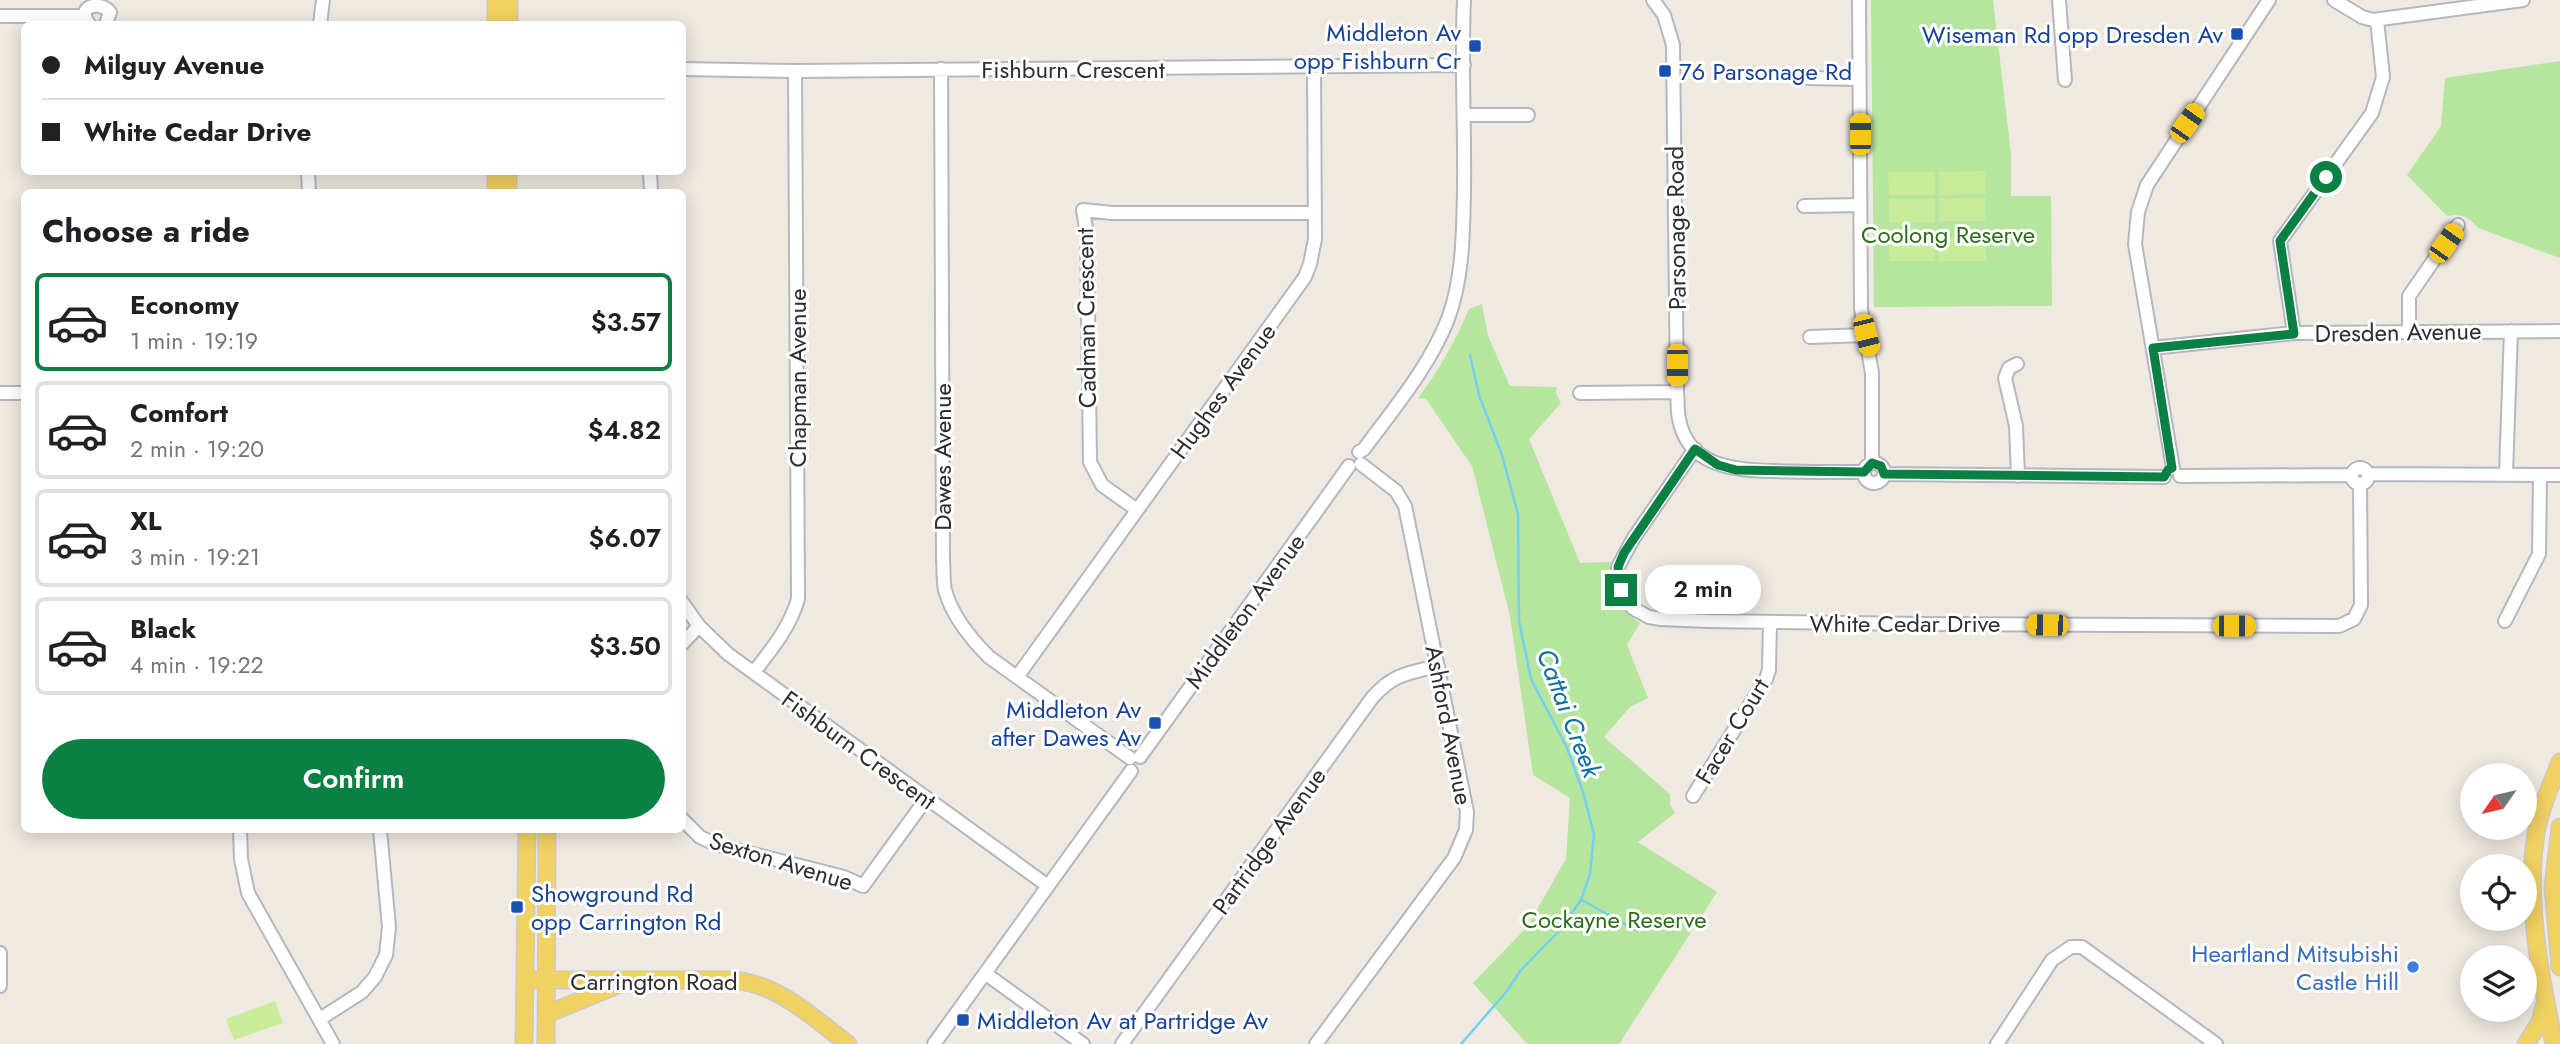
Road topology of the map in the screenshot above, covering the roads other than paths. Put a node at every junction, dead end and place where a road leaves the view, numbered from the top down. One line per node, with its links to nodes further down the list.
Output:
1 (323, 0): 16 (street)
2 (496, 0): 17 (main road)
3 (509, 0): 18 (main road)
4 (1464, 0): 19 (street, Middleton Avenue)
5 (1654, 0): 41 (street, Parsonage Road)
6 (1859, 0): 25 (street)
7 (2059, 0): 26 (street)
8 (2269, 0): 39 (street)
9 (2334, 0): 14 (street)
10 (2522, 0): 14 (street)
11 (103, 1): 13 (street); 15 (street)
12 (0, 16): 13 (street)
13 (86, 20)
14 (2377, 20): 36 (street)
15 (107, 21)
16 (320, 21)
17 (496, 21)
18 (509, 21)
19 (1464, 65): 20 (street, Fishburn Crescent); 27 (street, Middleton Avenue)
20 (1314, 67): 22 (street, Fishburn Crescent); 31 (street, Hughes Avenue)
21 (686, 69): 23 (street, Fishburn Crescent)
22 (941, 69): 23 (street, Fishburn Crescent); 62 (street, Dawes Avenue)
23 (795, 71): 61 (street, Chapman Avenue)
24 (1808, 78): 25 (street)
25 (1859, 79): 29 (street)
26 (2065, 80)
27 (1465, 115): 28 (street); 46 (street, Middleton Avenue)
28 (1528, 115)
29 (1860, 205): 30 (street); 37 (street)
30 (1804, 206)
31 (1315, 213): 54 (street, Hughes Avenue); 54 (street, Cadman Crescent)
32 (2458, 225): 33 (street)
33 (2410, 331): 34 (street, Dresden Avenue); 36 (street, Dresden Avenue)
34 (2511, 331): 35 (street, Dresden Avenue); 48 (street)
35 (2560, 331)
36 (2294, 334): 39 (street, Dresden Avenue)
37 (1866, 335): 38 (street); 47 (street)
38 (1810, 337)
39 (2153, 348): 49 (street)
40 (2017, 364): 52 (street)
41 (1677, 392): 44 (street); 45 (street, Parsonage Road)
42 (0, 393): 43 (street)
43 (21, 393)
44 (1580, 393)
45 (1695, 449): 47 (street); 57 (street, White Cedar Drive)
46 (1356, 460): 60 (street, Ashford Avenue); 63 (street, Middleton Avenue)
47 (1868, 468): 52 (street)
48 (2506, 473): 50 (street); 53 (street)
49 (2172, 474): 52 (street); 53 (street)
50 (2540, 475): 51 (street); 56 (street)
51 (2560, 475)
52 (2018, 476)
53 (2360, 478): 57 (street, White Cedar Drive)
54 (1137, 510): 62 (street, Hughes Avenue)
55 (686, 608): 58 (street, Fishburn Crescent)
56 (2505, 621)
57 (1770, 622): 65 (street, Facer Court)
58 (699, 626): 59 (street); 61 (street, Fishburn Crescent)
59 (686, 639)
60 (1438, 666): 91 (street, Partridge Avenue); 92 (street, Ashford Avenue)
61 (754, 672): 66 (street, Fishburn Crescent)
62 (1017, 677): 63 (street, Dawes Avenue)
63 (1134, 762): 73 (street, Middleton Avenue)
64 (2560, 762): 82 (main road)
65 (1693, 796)
66 (926, 799): 67 (street, Sexton Avenue); 73 (street, Fishburn Crescent)
67 (686, 822)
68 (2560, 827): 75 (main road)
69 (240, 833): 84 (street)
70 (380, 833): 84 (street)
71 (527, 833): 78 (main road)
72 (547, 833): 79 (main road)
73 (1048, 886): 76 (street, Middleton Avenue)
74 (0, 953): 77 (street)
75 (2560, 967)
76 (986, 974): 89 (street, Middleton Avenue); 90 (street)
77 (0, 975): 81 (street)
78 (525, 980): 79 (main road, Carrington Road); 86 (main road)
79 (547, 980): 80 (main road, Carrington Road); 83 (main road)
80 (628, 981): 83 (main road); 88 (main road, Carrington Road)
81 (0, 986)
82 (2546, 1000): 95 (main road); 96 (main road)
83 (547, 1014): 87 (main road)
84 (320, 1018): 85 (street)
85 (333, 1044)
86 (524, 1044)
87 (546, 1044)
88 (848, 1044)
89 (934, 1044)
90 (1083, 1044)
91 (1122, 1044)
92 (1315, 1044)
93 (1997, 1044): 94 (street)
94 (2216, 1044)
95 (2526, 1044)
96 (2554, 1044)

